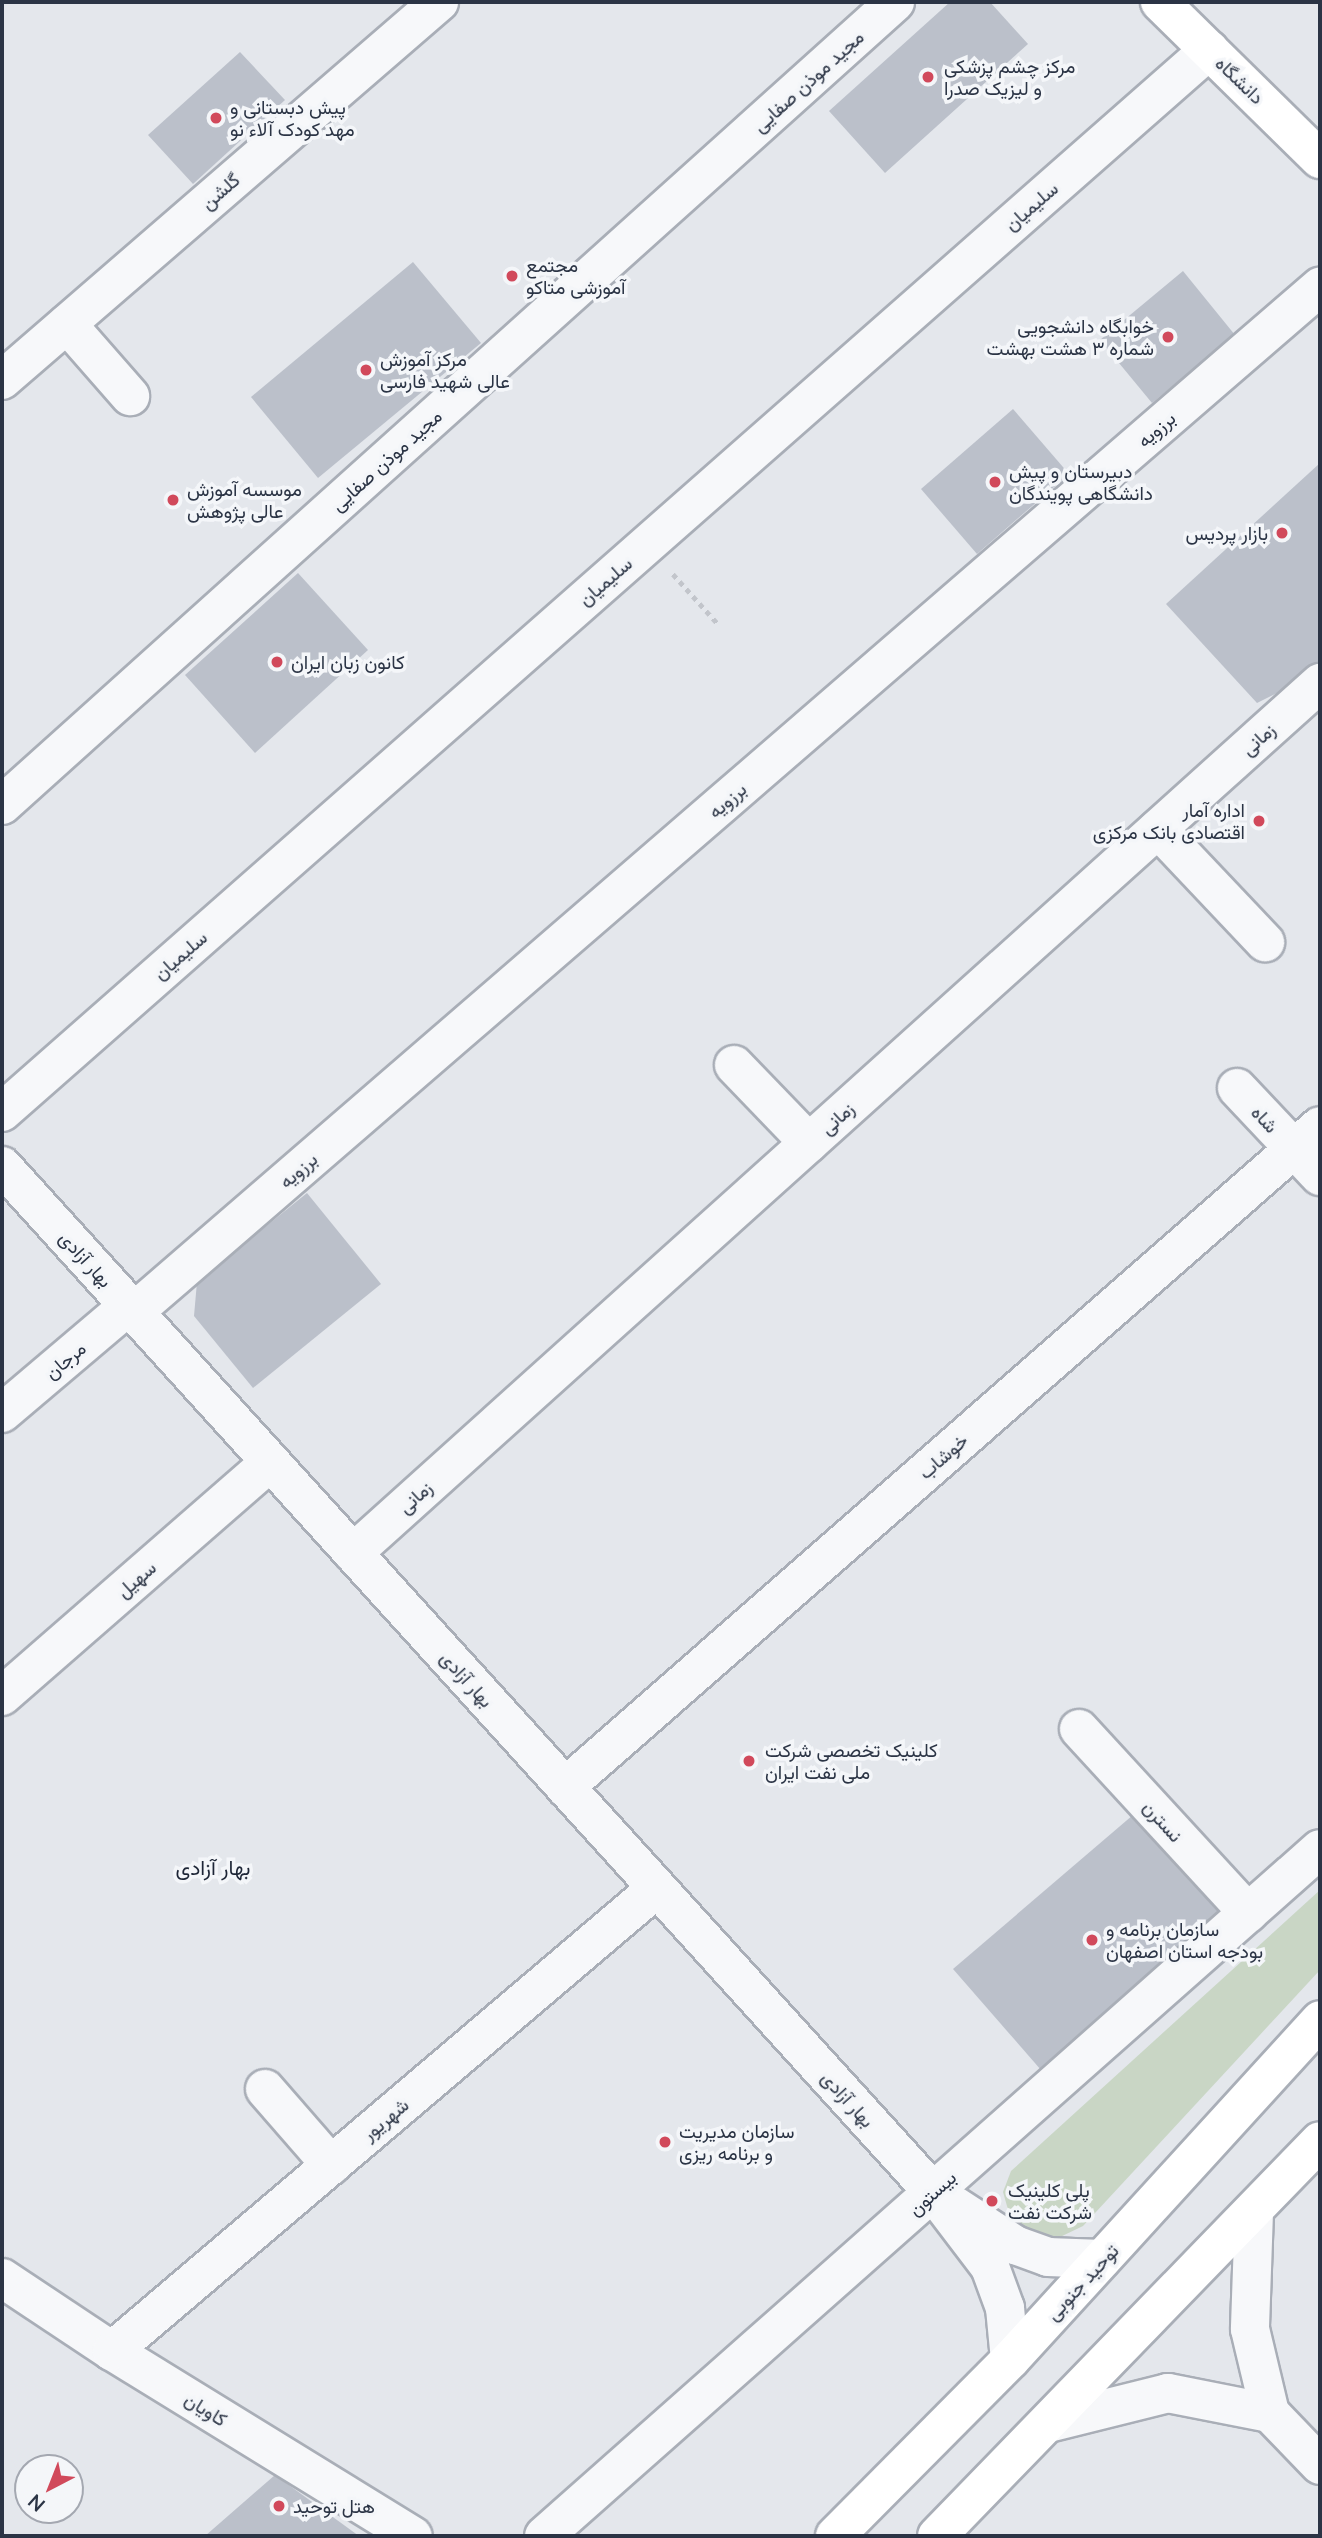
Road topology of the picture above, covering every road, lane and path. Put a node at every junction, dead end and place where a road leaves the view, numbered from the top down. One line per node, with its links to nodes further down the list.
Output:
1 (439, 2): 7 (street, گلشن)
2 (895, 2): 13 (street, مجید موذن صفایی)
3 (1160, 2): 4 (main road, دانشگاه)
4 (1209, 50): 5 (main road, دانشگاه); 10 (street, سلیمیان)
5 (1320, 159)
6 (1320, 288): 23 (street, برزویه)
7 (67, 324): 8 (street, گلشن); 9 (street)
8 (2, 380)
9 (130, 396)
10 (647, 545): 11 (path); 18 (street, سلیمیان)
11 (719, 625)
12 (1320, 683): 14 (street, زمانی)
13 (2, 805)
14 (1158, 829): 15 (street); 20 (street, زمانی)
15 (1265, 942)
16 (734, 1065): 20 (street)
17 (1237, 1088): 19 (street, شاه)
18 (2, 1112)
19 (1307, 1138): 22 (street, شاه); 29 (street, خوشاب)
20 (809, 1143): 26 (street, زمانی)
21 (2, 1166): 23 (street, بهار آزادی)
22 (1320, 1176)
23 (131, 1309): 24 (street, مرجان); 25 (street, بهار آزادی)
24 (2, 1413)
25 (270, 1462): 26 (street, بهار آزادی); 27 (street, سهیل)
26 (353, 1553): 29 (street, بهار آزادی)
27 (2, 1696)
28 (1079, 1729): 32 (street, نسترن)
29 (565, 1787): 31 (street, بهار آزادی)
30 (1320, 1849): 32 (street, بیستون)
31 (657, 1888): 36 (street, شهریور); 37 (street, بهار آزادی)
32 (1248, 1913): 37 (street, بیستون)
33 (1320, 2020): 39 (main road, توحید جنوبی)
34 (265, 2089): 36 (street)
35 (1320, 2141): 38 (main road)
36 (331, 2165): 41 (street, شهریور)
37 (933, 2192): 39 (street, بهار آزادی); 42 (street, بهار آزادی); 47 (street, بیستون)
38 (1254, 2212): 43 (street); 44 (main road)
39 (1102, 2259): 42 (main road, توحید جنوبی)
40 (2, 2278): 41 (street, کاویان)
41 (112, 2351): 46 (street, کاویان)
42 (1010, 2360): 48 (main road, توحید جنوبی)
43 (1270, 2413): 44 (street); 45 (street)
44 (1048, 2423): 49 (main road)
45 (1320, 2465)
46 (413, 2536)
47 (544, 2536)
48 (835, 2536)
49 (937, 2536)

